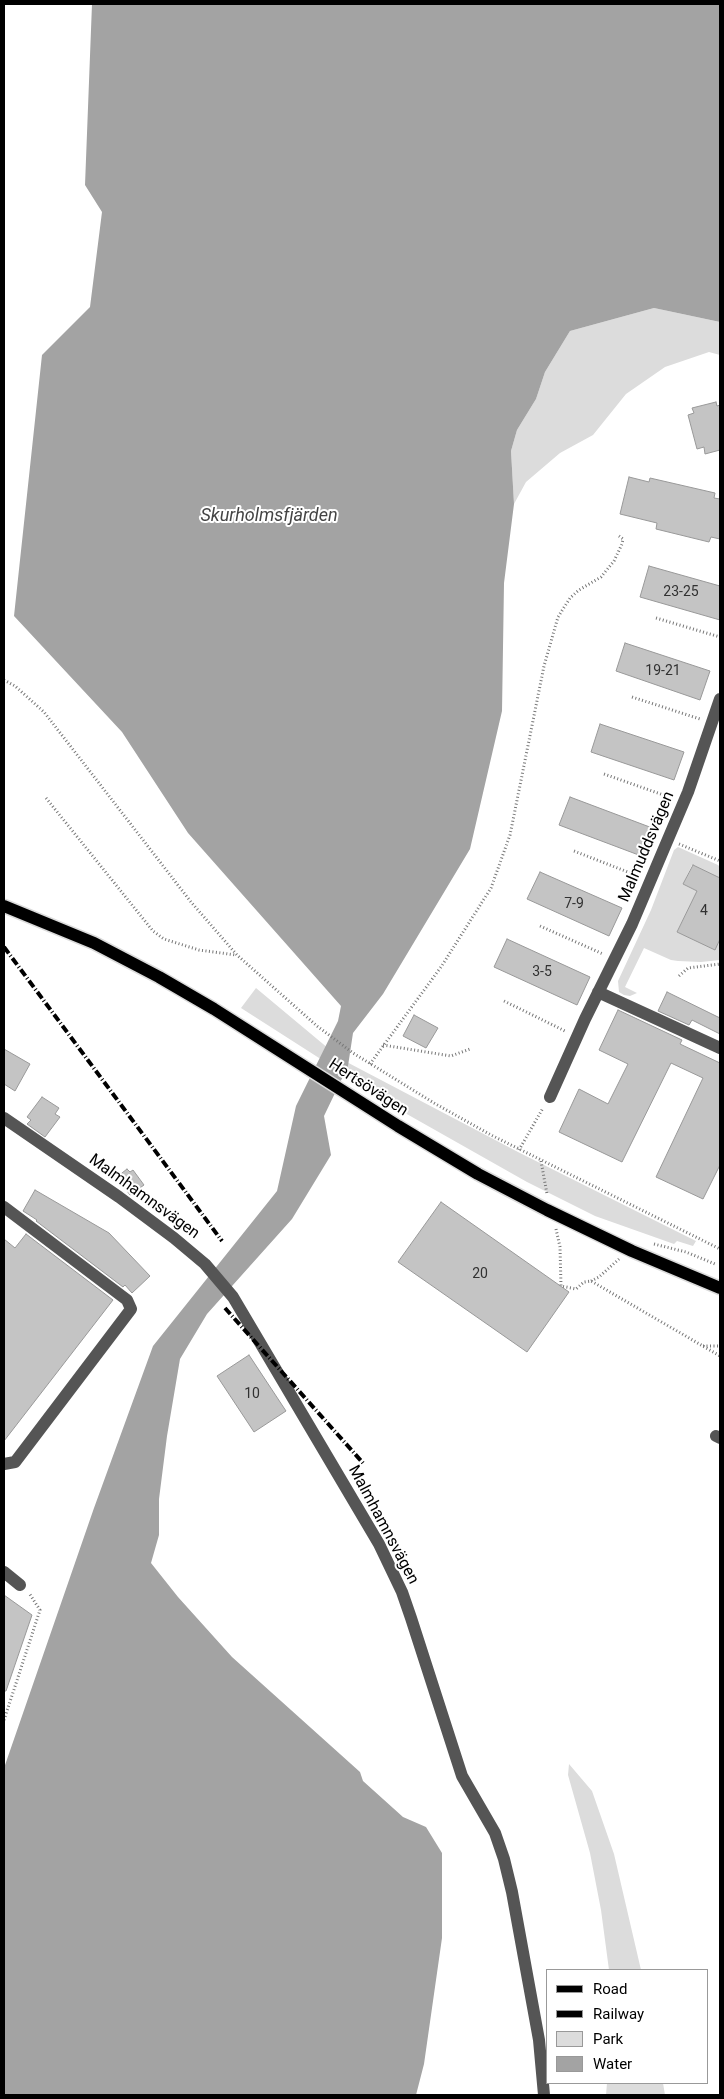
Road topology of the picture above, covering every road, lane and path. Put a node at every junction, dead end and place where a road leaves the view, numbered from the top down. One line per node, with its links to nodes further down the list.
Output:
1 (619, 536): 24 (path)
2 (656, 618): 3 (path)
3 (720, 636)
4 (4, 680): 17 (path)
5 (632, 697): 7 (path)
6 (719, 708): 21 (street, Malmuddsvägen)
7 (700, 719)
8 (604, 774): 10 (path)
9 (46, 798): 17 (path)
10 (672, 799)
11 (674, 842): 13 (path)
12 (574, 851): 14 (path)
13 (720, 862)
14 (640, 878)
15 (4, 906): 36 (main road, Hertsövägen)
16 (540, 926): 18 (path)
17 (237, 955): 27 (path)
18 (606, 956)
19 (720, 964): 20 (path)
20 (680, 976)
21 (598, 992): 25 (street); 28 (street, Malmuddsvägen)
22 (504, 1001): 23 (path)
23 (570, 1034)
24 (383, 1045): 26 (path); 27 (path)
25 (720, 1048)
26 (470, 1049)
27 (370, 1064): 30 (path)
28 (550, 1097): 30 (path)
29 (4, 1118): 44 (street, Malmhamnsvägen)
30 (520, 1150): 32 (path)
31 (4, 1207): 40 (street)
32 (720, 1249)
33 (686, 1252): 34 (path)
34 (715, 1264)
35 (561, 1286): 37 (path)
36 (720, 1288)
37 (703, 1346): 38 (path); 39 (path)
38 (720, 1346)
39 (720, 1356)
40 (4, 1464)
41 (4, 1572): 42 (street)
42 (20, 1585): 43 (path)
43 (4, 1720)
44 (544, 2095)

